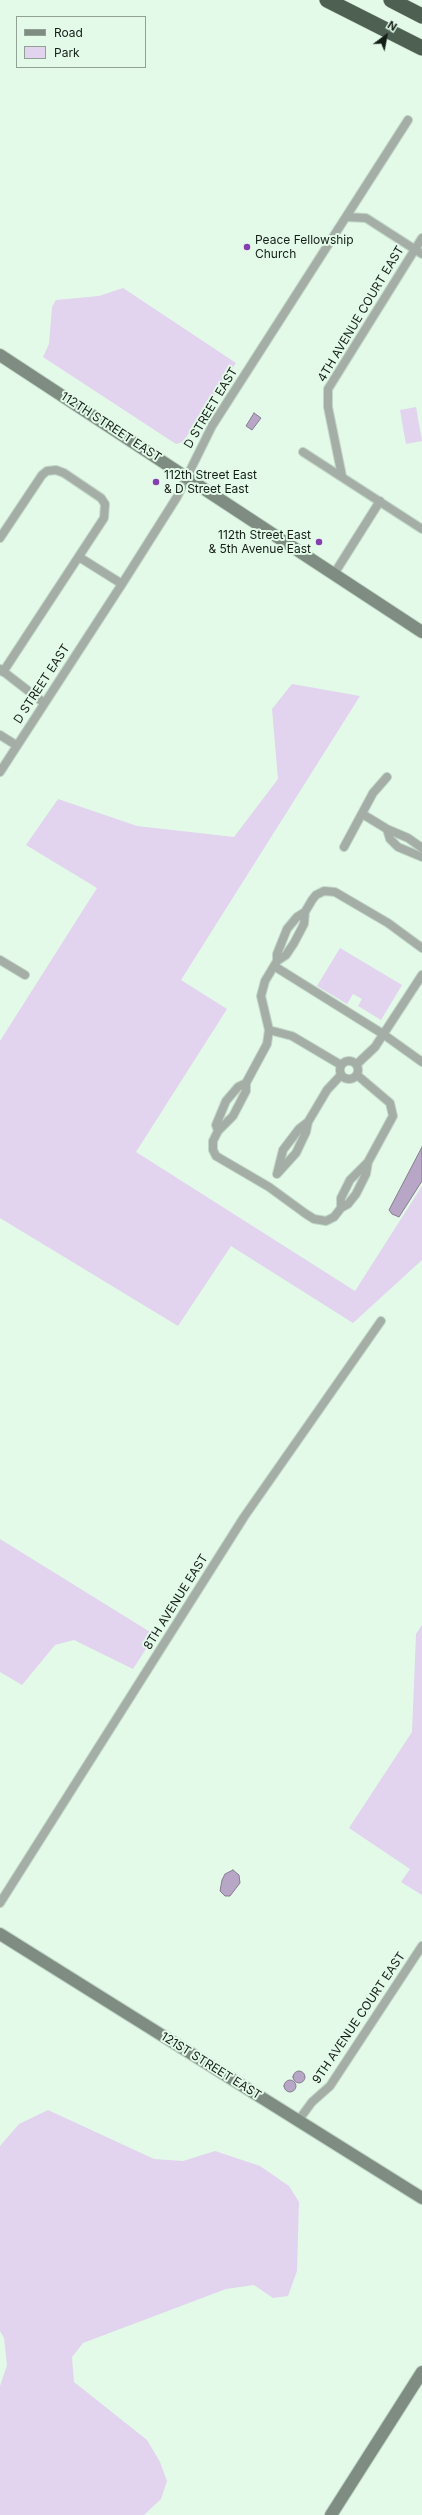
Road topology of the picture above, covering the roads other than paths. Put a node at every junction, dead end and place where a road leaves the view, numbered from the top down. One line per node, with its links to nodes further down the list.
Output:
1 (327, 0): 4 (highway)
2 (391, 0): 3 (highway)
3 (422, 16)
4 (422, 48)
5 (408, 120): 6 (street, D STREET EAST)
6 (346, 217): 8 (street); 13 (street, D STREET EAST)
7 (422, 238): 8 (street, 4TH AVENUE COURT EAST)
8 (415, 249): 9 (street); 12 (street, 4TH AVENUE COURT EAST)
9 (422, 254)
10 (0, 355): 13 (street, 112TH STREET EAST)
11 (303, 452): 12 (street)
12 (342, 476): 14 (street)
13 (186, 477): 18 (street, 112TH STREET EAST); 19 (street, D STREET EAST)
14 (380, 501): 15 (street); 18 (street)
15 (422, 529)
16 (0, 538): 17 (street)
17 (79, 556): 19 (street); 21 (street)
18 (334, 574): 20 (street, 112TH STREET EAST)
19 (122, 584): 22 (street, D STREET EAST)
20 (422, 632)
21 (2, 670): 22 (street)
22 (44, 703): 24 (street, D STREET EAST)
23 (0, 735): 24 (street)
24 (16, 745): 25 (street, D STREET EAST)
25 (0, 772)
26 (387, 777): 27 (street)
27 (364, 815): 28 (street); 29 (street)
28 (386, 829): 30 (street); 31 (street)
29 (344, 847)
30 (422, 848)
31 (422, 857)
32 (305, 912): 33 (street); 35 (street); 35 (street)
33 (422, 948)
34 (0, 960): 36 (street)
35 (276, 963): 38 (street); 39 (street)
36 (25, 974)
37 (422, 974): 39 (street)
38 (269, 1030): 42 (street); 45 (street)
39 (383, 1034): 40 (street); 41 (street)
40 (422, 1062)
41 (357, 1064): 42 (street); 44 (street)
42 (341, 1065): 43 (street)
43 (341, 1075): 44 (street); 46 (street)
44 (357, 1075): 48 (street)
45 (246, 1083): 47 (street); 47 (street)
46 (308, 1122): 49 (street); 49 (street)
47 (218, 1131): 50 (street)
48 (368, 1162): 51 (street); 51 (street)
49 (276, 1174): 50 (street)
50 (269, 1187): 51 (street)
51 (341, 1208)
52 (381, 1320): 53 (street, 8TH AVENUE EAST)
53 (0, 1903)
54 (0, 1934): 56 (street, 121ST STREET EAST)
55 (422, 1946): 56 (street, 9TH AVENUE COURT EAST)
56 (298, 2121): 57 (street, 121ST STREET EAST)
57 (422, 2198)
58 (422, 2372): 59 (street)
59 (331, 2515)

